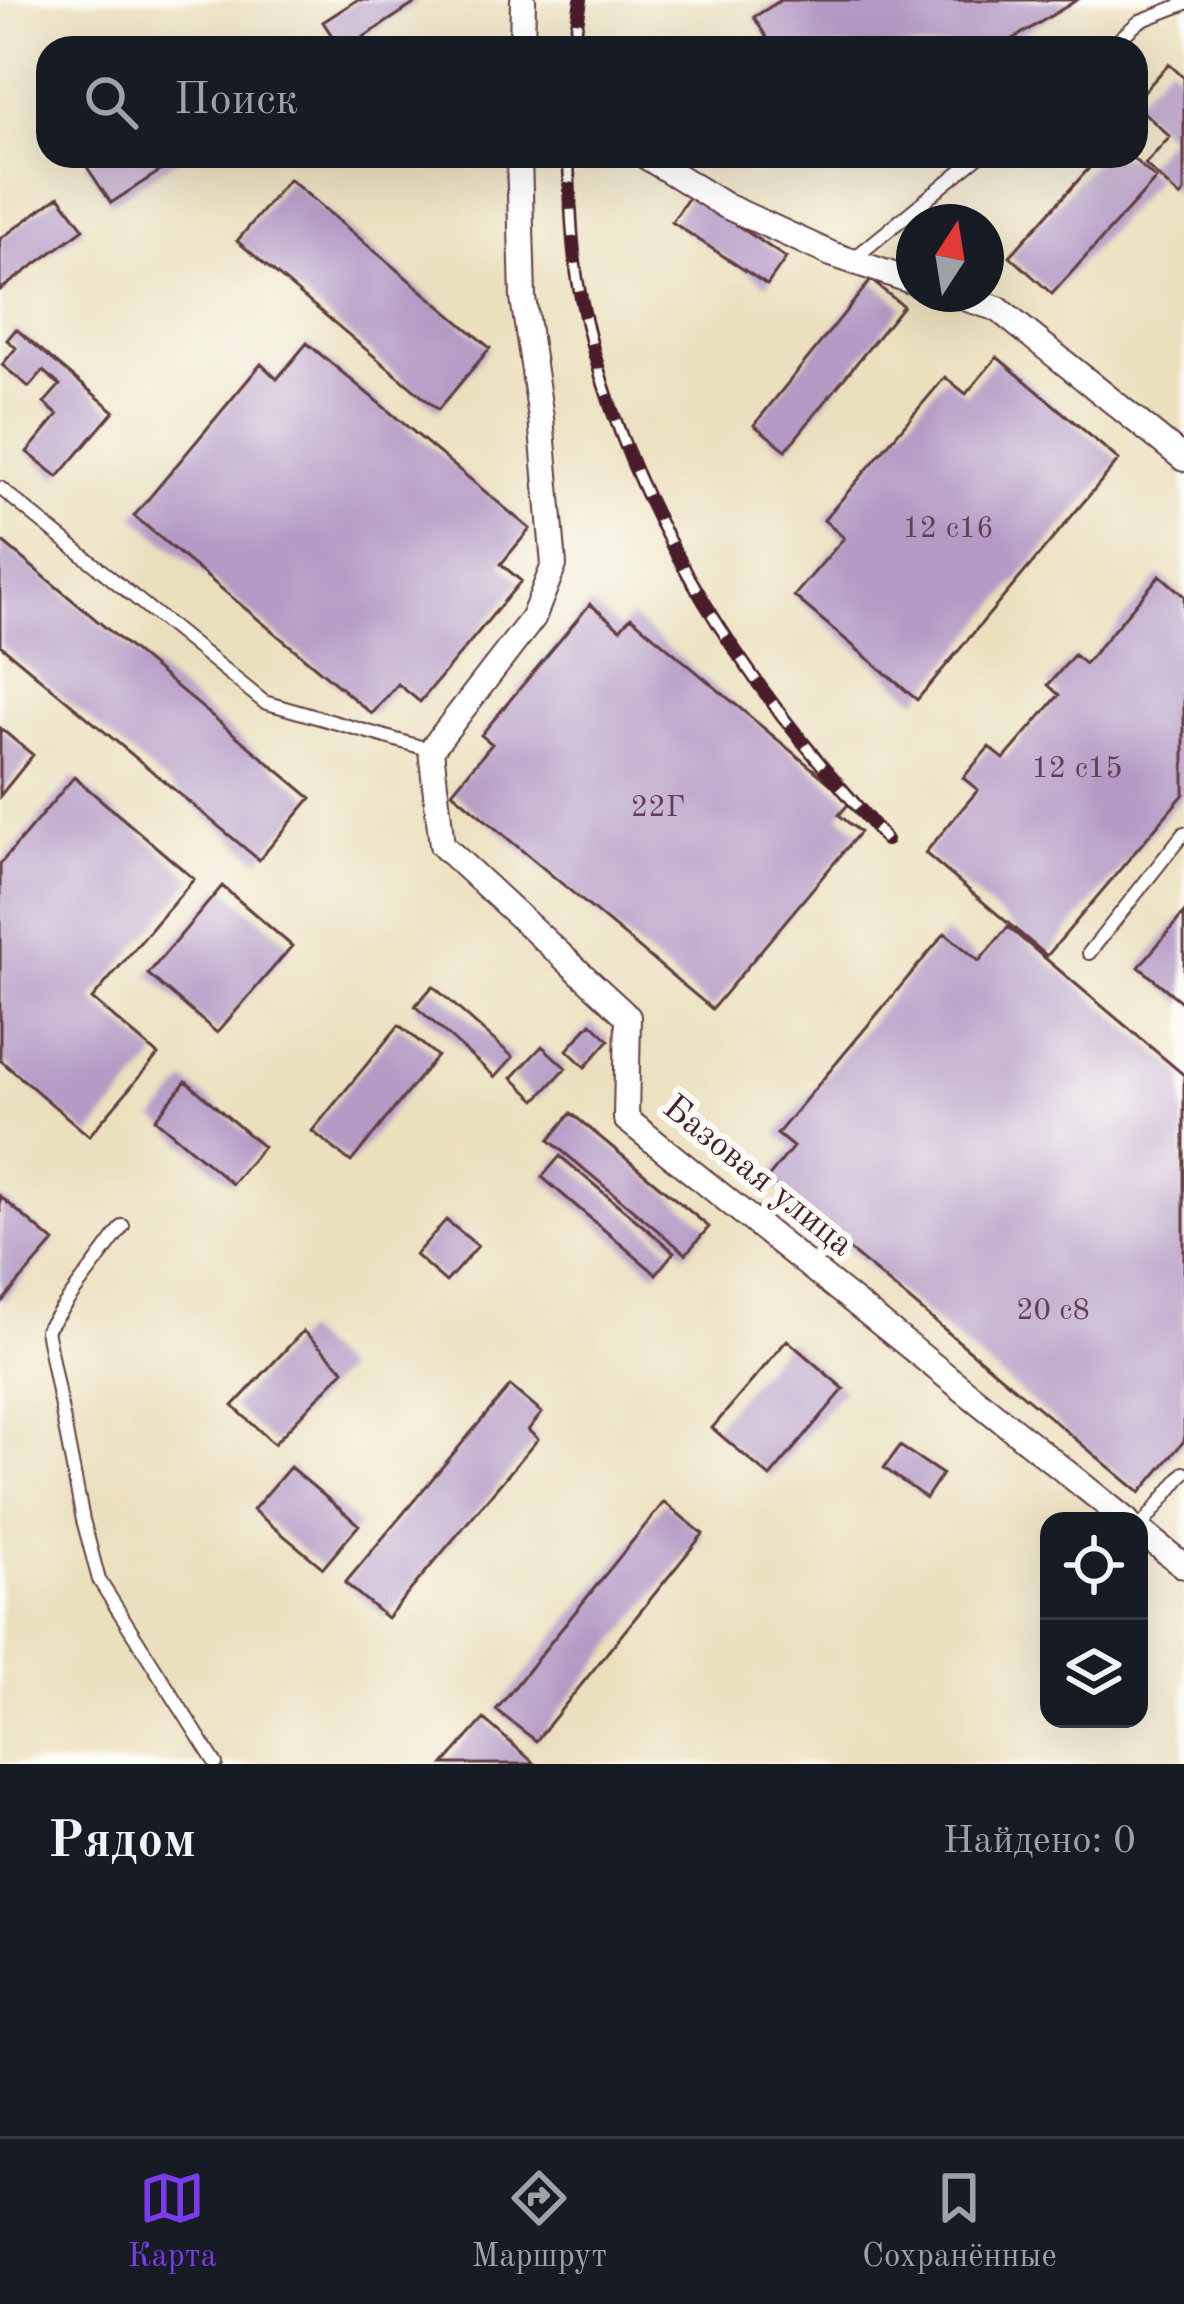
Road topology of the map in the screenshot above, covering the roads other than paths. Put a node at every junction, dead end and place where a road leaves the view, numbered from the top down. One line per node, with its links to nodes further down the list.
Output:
1 (523, 0): 3 (street)
2 (1184, 4): 4 (lane)
3 (522, 36)
4 (1122, 36)
5 (518, 168): 13 (street)
6 (665, 168): 8 (street)
7 (964, 168): 8 (lane)
8 (851, 261): 9 (street)
9 (896, 275)
10 (1002, 312): 11 (street)
11 (1184, 459)
12 (0, 488): 13 (lane)
13 (431, 750): 18 (street, Базовая улица)
14 (1184, 833): 15 (lane)
15 (1089, 953)
16 (123, 1226): 22 (lane)
17 (1184, 1473): 19 (lane)
18 (1116, 1512)
19 (1148, 1519)
20 (1148, 1537): 21 (street)
21 (1184, 1567)
22 (216, 1764)

